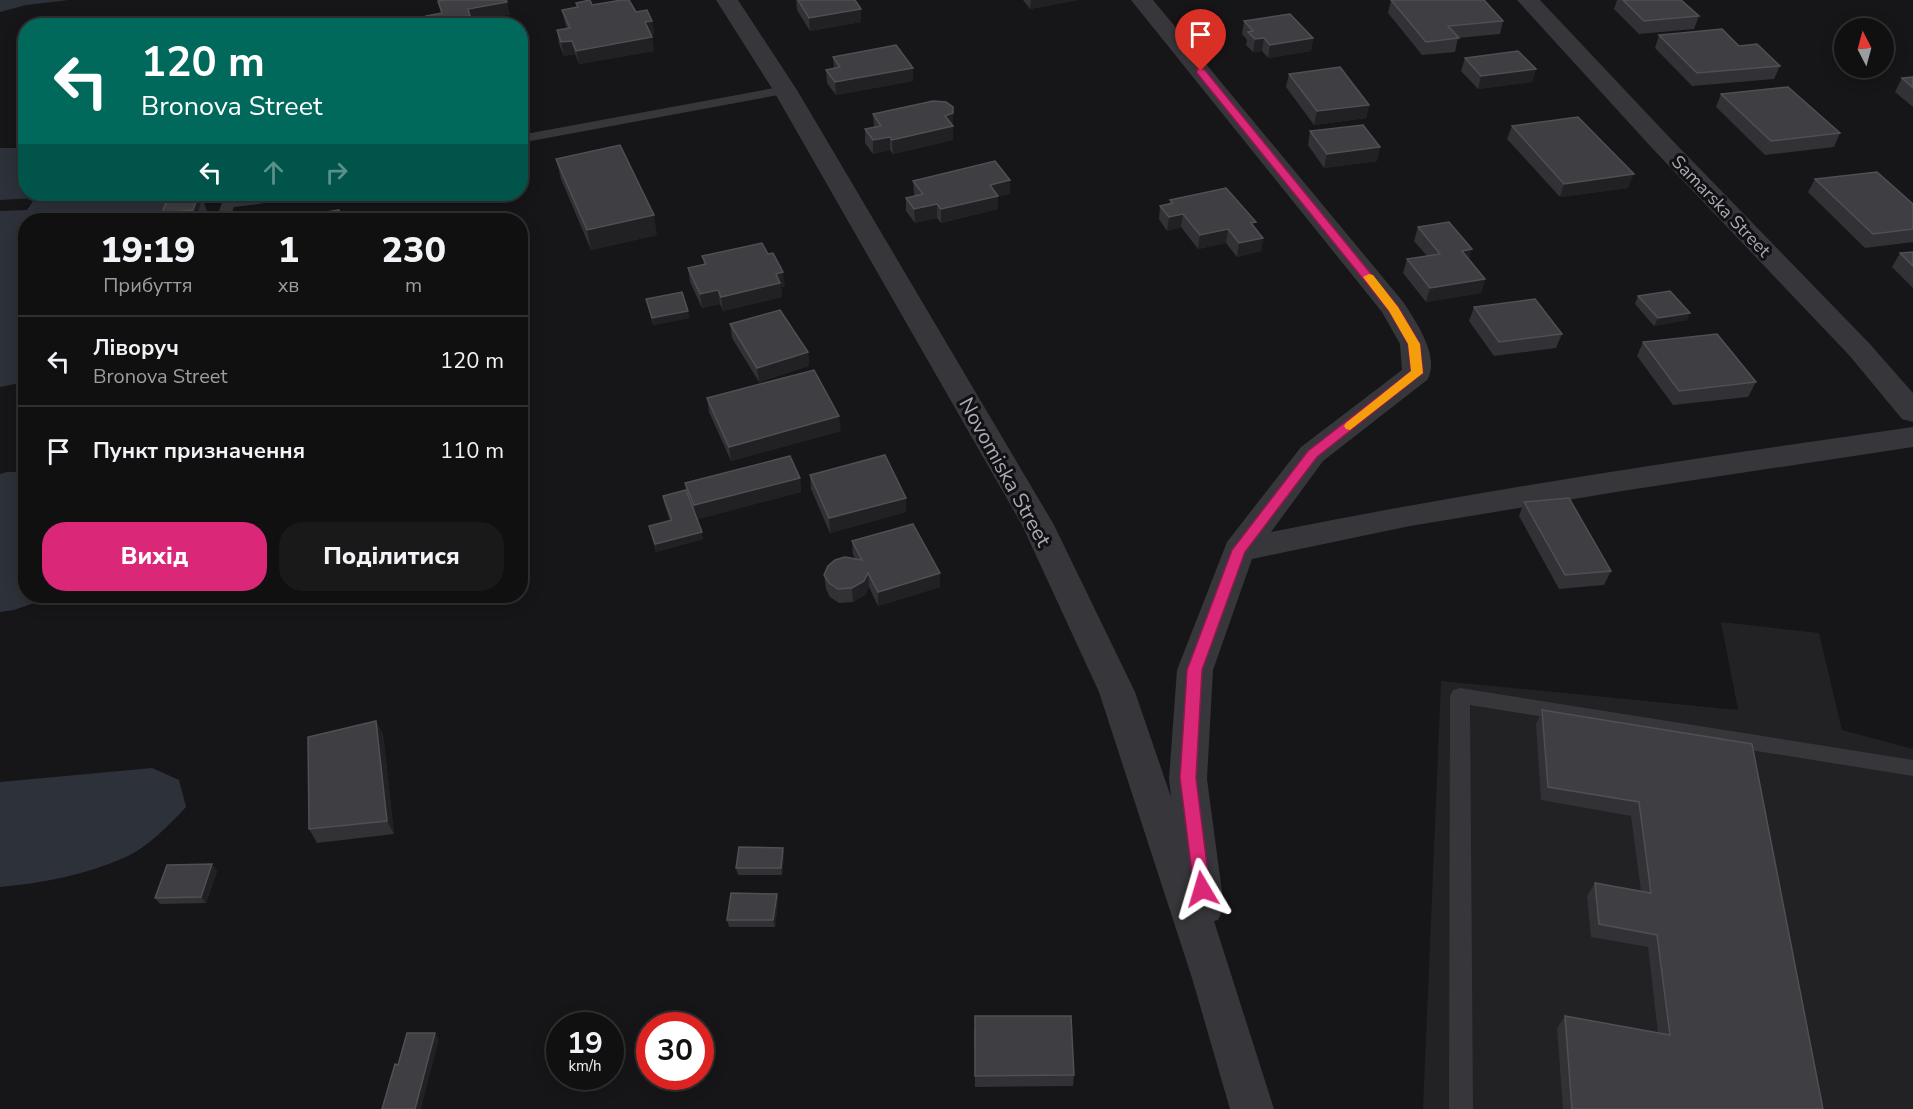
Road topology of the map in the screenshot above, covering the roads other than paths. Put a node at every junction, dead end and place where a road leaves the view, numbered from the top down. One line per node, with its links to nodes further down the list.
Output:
1 (727, 0): 4 (street, Novomiska Street)
2 (1142, 0): 10 (street)
3 (1528, 0): 8 (street, Samarska Street)
4 (785, 90): 5 (lane); 12 (street, Novomiska Street)
5 (528, 138)
6 (249, 201): 7 (lane)
7 (225, 213)
8 (1913, 412)
9 (1913, 437): 10 (street)
10 (1239, 550): 12 (street)
11 (1913, 768): 14 (lane)
12 (1213, 978): 13 (street)
13 (1252, 1109)
14 (1461, 1109)

